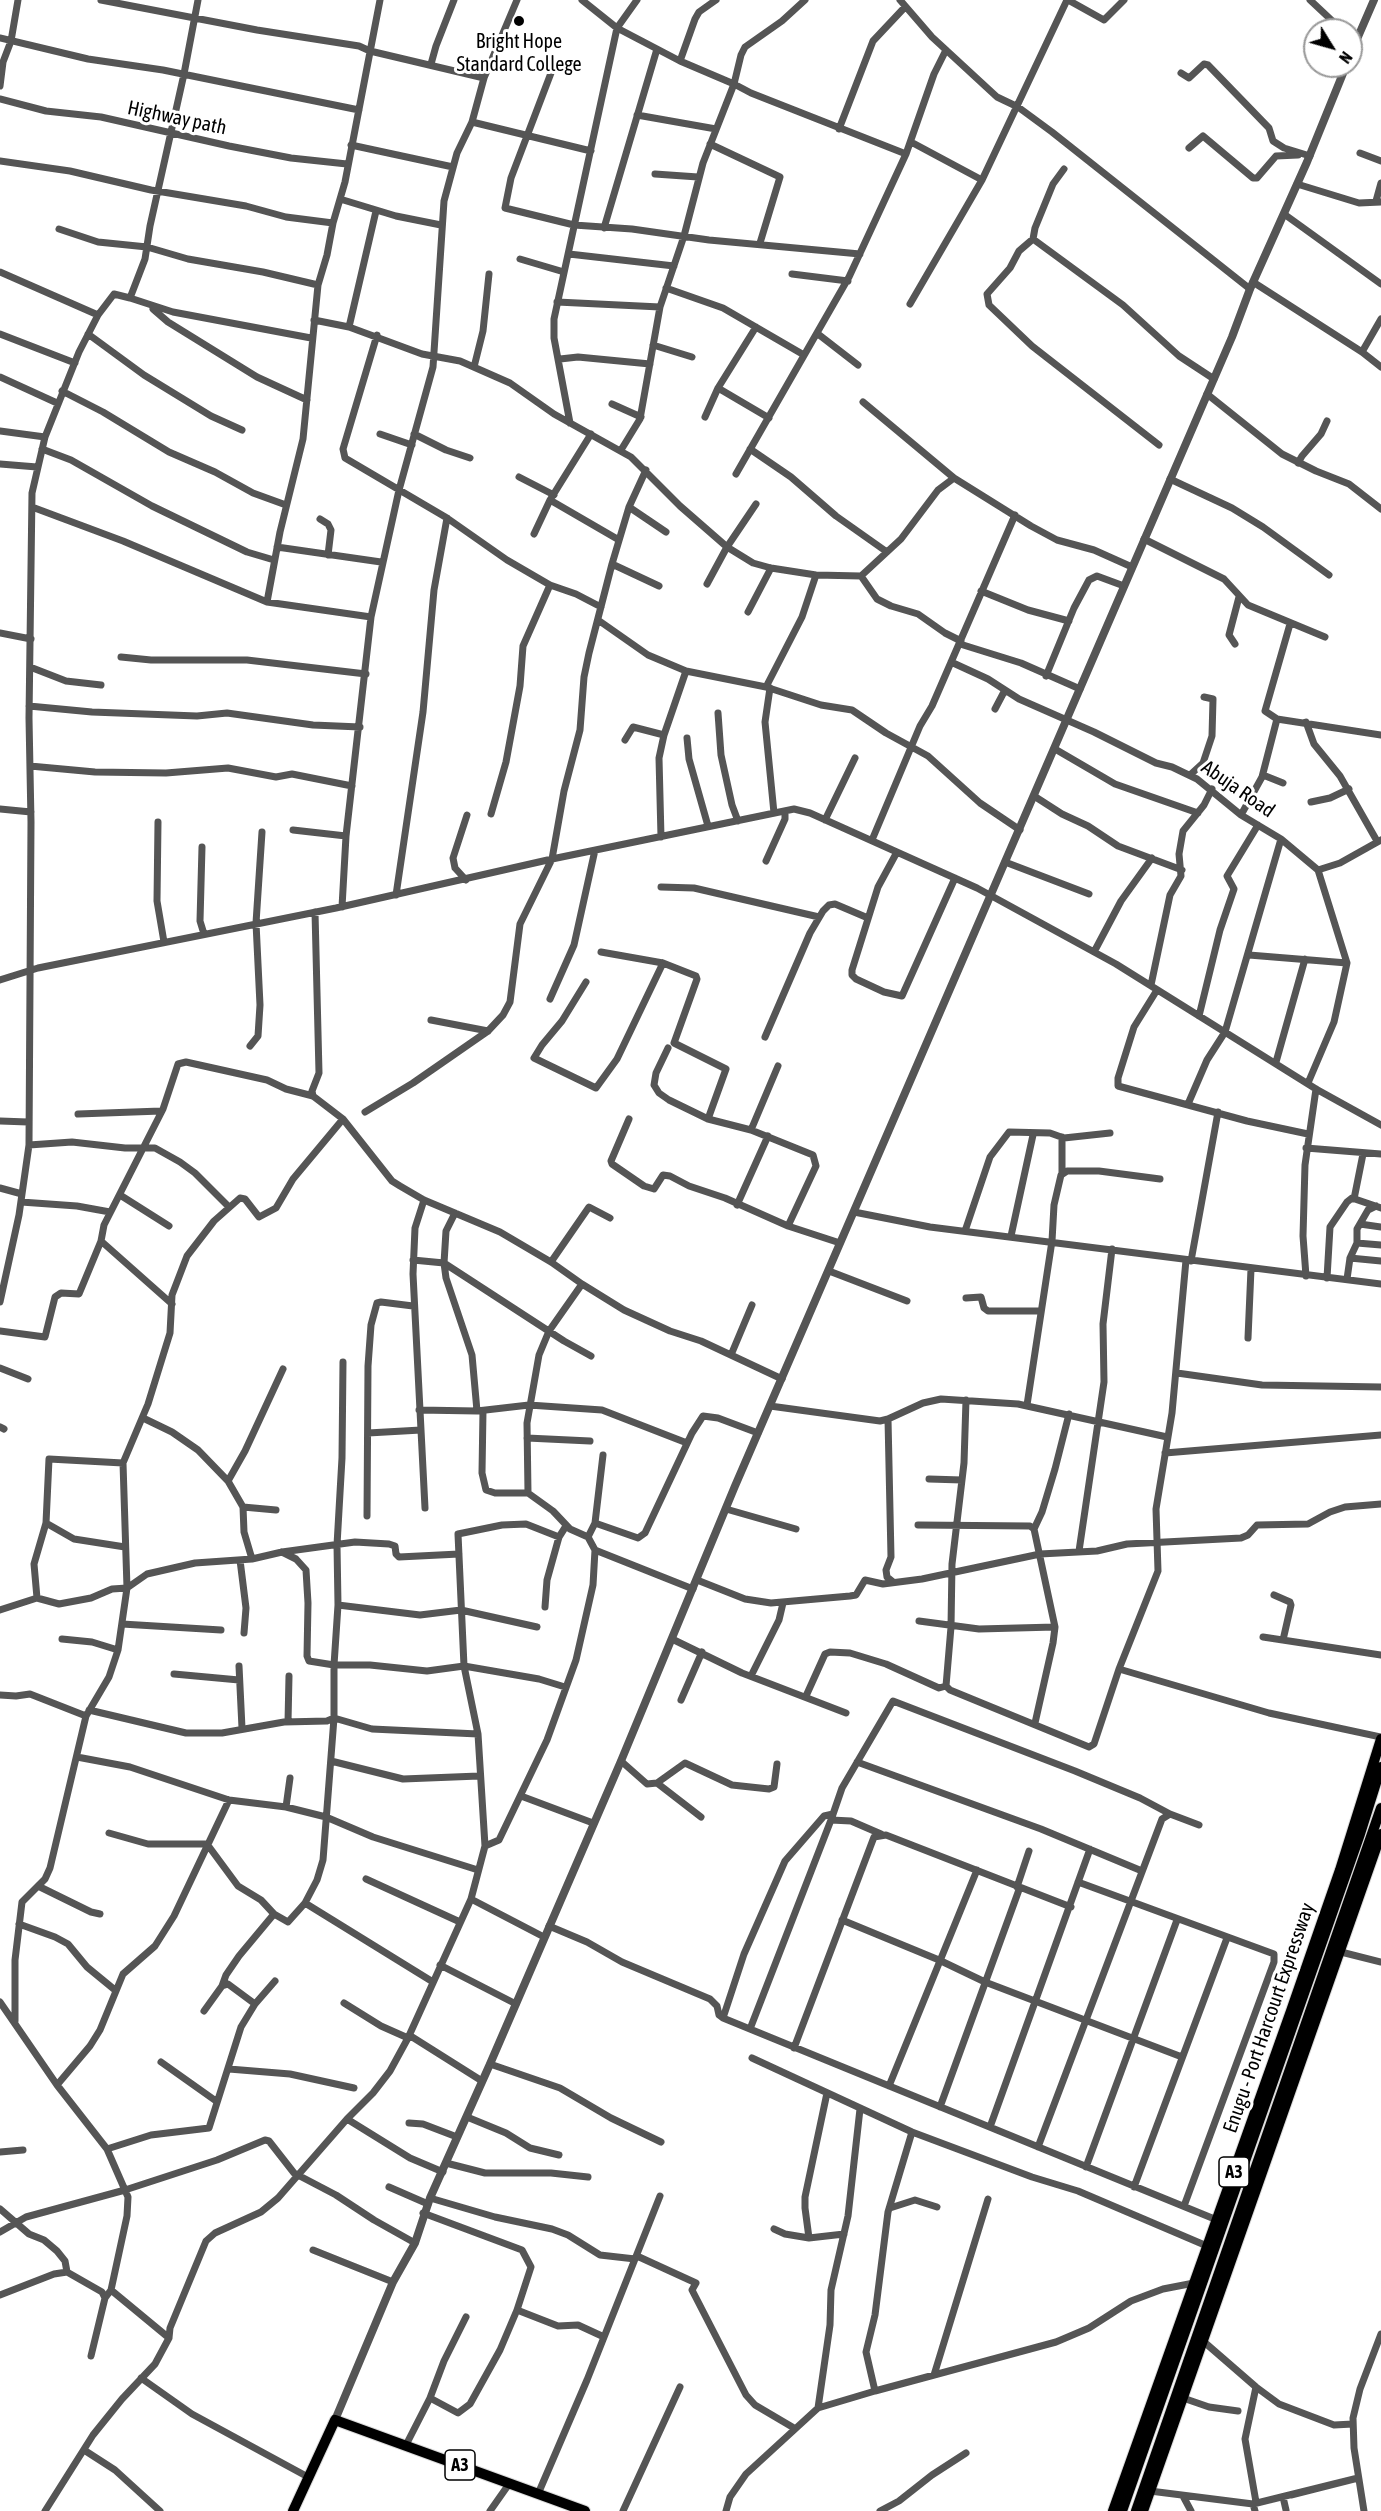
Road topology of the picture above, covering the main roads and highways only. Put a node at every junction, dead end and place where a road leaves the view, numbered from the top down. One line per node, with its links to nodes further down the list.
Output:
1 (1381, 1738): 4 (main road, Enugu - Port Harcourt Expressway / A3)
2 (1381, 1767): 4 (main road, Enugu - Port Harcourt Expressway / A3)
3 (1381, 1808): 5 (main road, Enugu - Port Harcourt Expressway / A3)
4 (1356, 1833): 6 (main road, Enugu - Port Harcourt Expressway); 10 (main road, Enugu - Port Harcourt Expressway / A3)
5 (1377, 1837): 7 (main road, Enugu - Port Harcourt Expressway); 13 (main road, Enugu - Port Harcourt Expressway / A3)
6 (1273, 2082): 7 (main road); 11 (main road, Enugu - Port Harcourt Expressway)
7 (1285, 2086): 12 (main road, Enugu - Port Harcourt Expressway)
8 (293, 2511): 9 (main road, A3)
9 (585, 2511)
10 (1113, 2511)
11 (1122, 2511)
12 (1136, 2511)
13 (1143, 2511)

